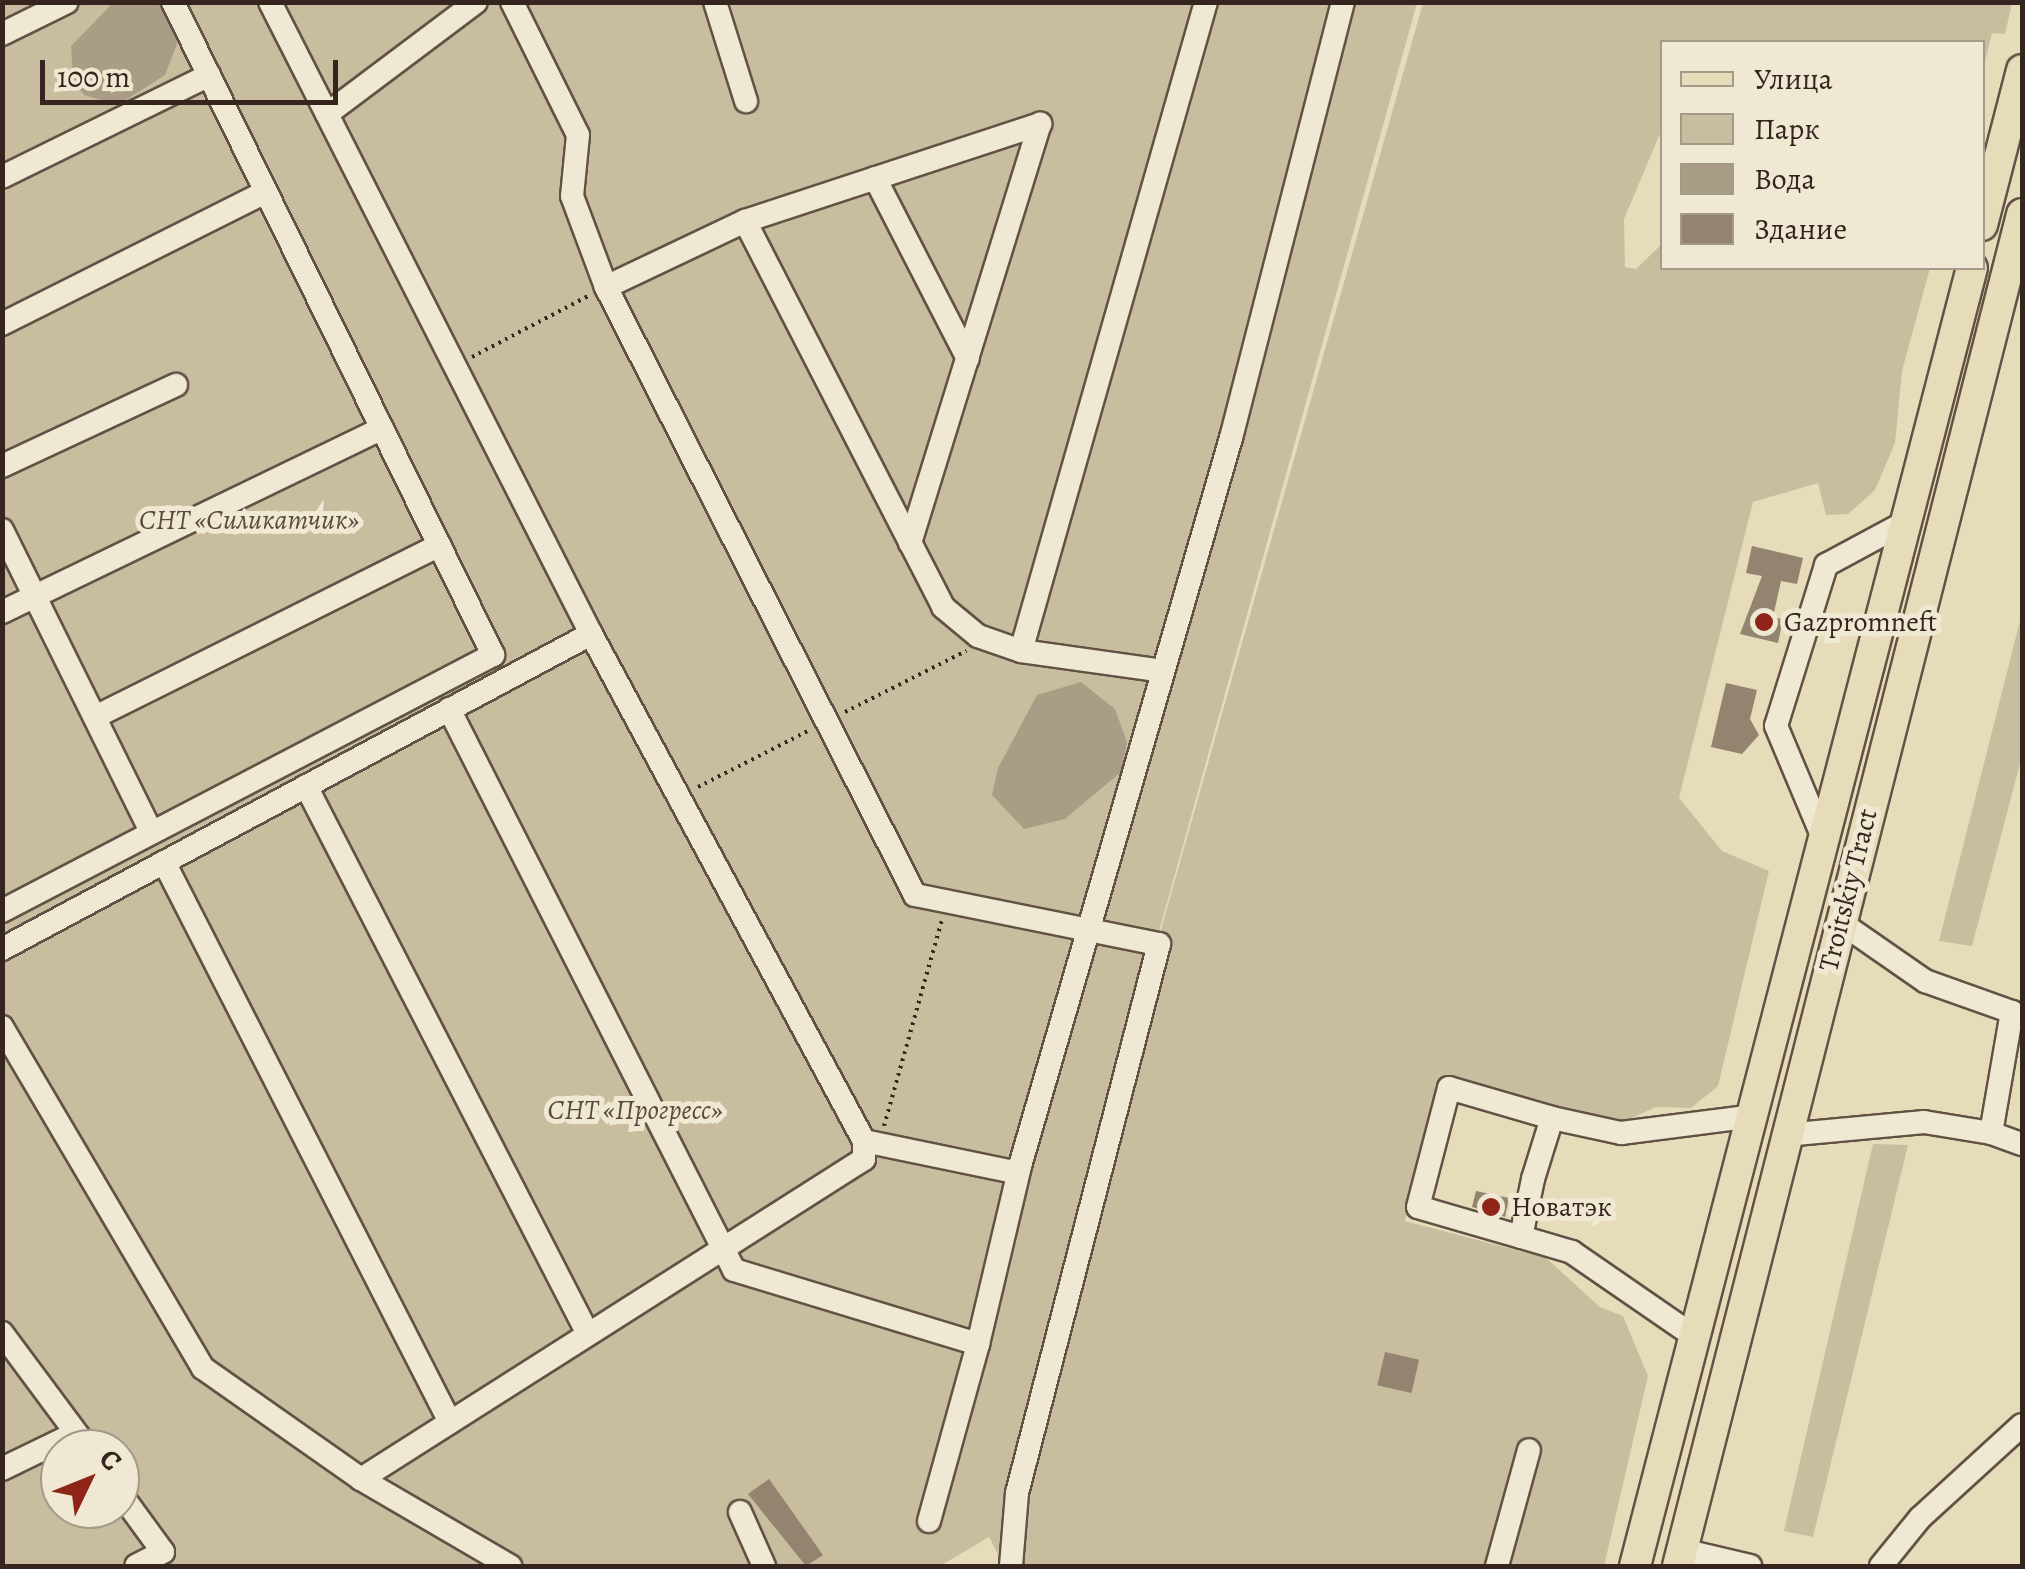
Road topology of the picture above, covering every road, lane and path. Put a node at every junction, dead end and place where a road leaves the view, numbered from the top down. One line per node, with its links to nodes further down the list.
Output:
1 (67, 2): 9 (street)
2 (173, 2): 11 (street)
3 (270, 2): 13 (street)
4 (476, 2): 13 (street)
5 (512, 2): 21 (street)
6 (715, 2): 12 (street)
7 (1206, 2): 35 (street)
8 (1343, 2): 36 (street)
9 (2, 34)
10 (2022, 70): 17 (main road)
11 (208, 75): 14 (street); 16 (street)
12 (746, 101)
13 (327, 114): 24 (street)
14 (2, 178)
15 (875, 178): 19 (street); 23 (street); 23 (street)
16 (266, 192): 22 (street); 26 (street)
17 (1985, 213)
18 (2022, 214): 45 (main road, Troitskiy Tract)
19 (745, 222): 21 (street); 30 (street)
20 (1971, 270): 28 (main road, Troitskiy Tract)
21 (606, 287): 24 (path); 43 (street)
22 (2, 324)
23 (968, 359): 30 (street)
24 (455, 366): 34 (street)
25 (176, 384): 27 (street)
26 (382, 428): 31 (street); 32 (street)
27 (2, 466)
28 (1906, 522): 41 (main road, Troitskiy Tract); 41 (street)
29 (2, 530): 32 (street)
30 (910, 543): 35 (street)
31 (440, 545): 38 (street); 40 (street)
32 (35, 596): 33 (street); 38 (street)
33 (2, 612)
34 (592, 634): 37 (street); 54 (street)
35 (1021, 651): 36 (street)
36 (1163, 671): 46 (street)
37 (449, 709): 39 (street); 58 (street)
38 (95, 718): 40 (street)
39 (306, 786): 42 (street); 60 (street)
40 (150, 830): 44 (street)
41 (1824, 840): 50 (main road, Troitskiy Tract)
42 (164, 862): 47 (street); 63 (street)
43 (942, 900): 46 (street); 54 (path)
44 (2, 911)
45 (1840, 922): 48 (street); 53 (main road, Troitskiy Tract)
46 (1090, 924): 56 (street); 77 (street)
47 (2, 950)
48 (2017, 1013): 52 (street)
49 (2, 1027): 69 (street)
50 (1753, 1116): 51 (street); 61 (main road, Troitskiy Tract)
51 (1552, 1118): 57 (street); 57 (street)
52 (1991, 1133): 53 (street); 55 (street)
53 (1785, 1135): 73 (main road, Troitskiy Tract)
54 (871, 1143): 56 (street); 58 (street)
55 (2022, 1144)
56 (1018, 1173): 62 (street)
57 (1520, 1237): 61 (street)
58 (724, 1248): 60 (street); 62 (street)
59 (2, 1332): 65 (street)
60 (588, 1334): 63 (street)
61 (1695, 1337): 79 (main road, Troitskiy Tract)
62 (978, 1344): 72 (street)
63 (450, 1422): 69 (street)
64 (2022, 1425): 81 (street)
65 (73, 1429)
66 (1529, 1450): 78 (street)
67 (40, 1456): 68 (street)
68 (2, 1469)
69 (361, 1478): 75 (street)
70 (740, 1512): 76 (street)
71 (140, 1521): 74 (street)
72 (929, 1521)
73 (1680, 1558): 80 (street)
74 (136, 1566)
75 (510, 1566)
76 (764, 1566)
77 (1011, 1566)
78 (1497, 1566)
79 (1635, 1566)
80 (1750, 1566)
81 (1881, 1566)

